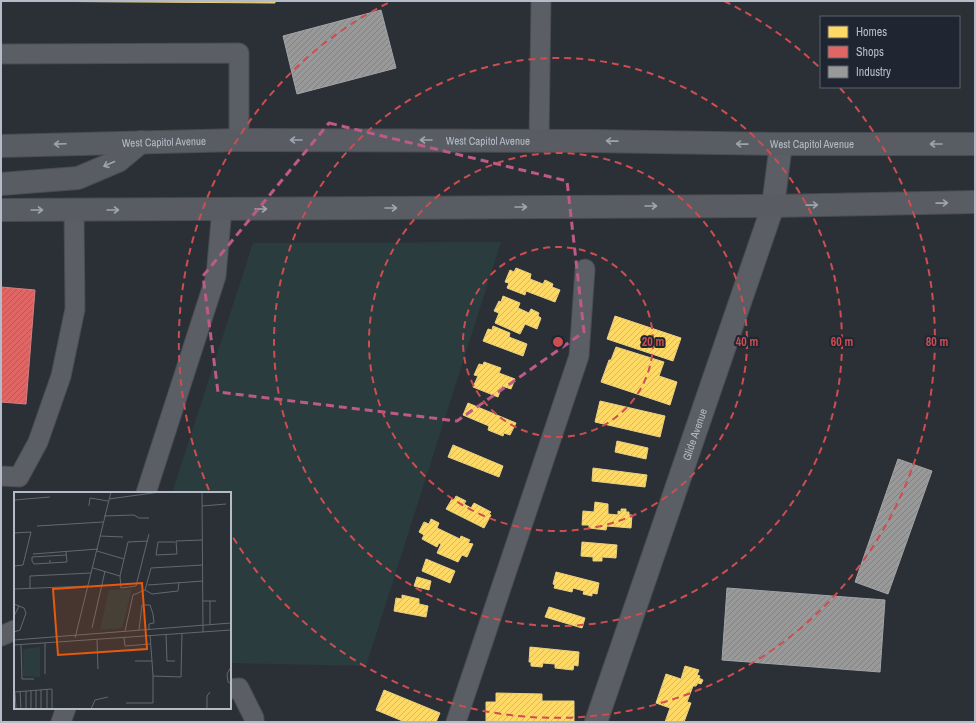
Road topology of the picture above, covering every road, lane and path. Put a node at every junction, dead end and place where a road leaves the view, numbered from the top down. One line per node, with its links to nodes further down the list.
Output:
1 (541, 1): 4 (lane)
2 (1, 54): 3 (lane)
3 (240, 140): 4 (main road, West Capitol Avenue, one-way to 3); 5 (main road, West Capitol Avenue)
4 (539, 141): 6 (main road, West Capitol Avenue, one-way to 4)
5 (140, 142): 8 (main road, West Capitol Avenue, one-way to 8); 9 (main road, one-way to 9)
6 (781, 144): 7 (main road, West Capitol Avenue, one-way to 6); 11 (street, Glide Avenue)
7 (975, 144)
8 (1, 146)
9 (1, 184)
10 (975, 202): 11 (main road, one-way to 10)
11 (773, 206): 12 (main road, one-way to 11); 25 (street, Glide Avenue)
12 (222, 209): 14 (main road, one-way to 12); 17 (lane)
13 (1, 210): 14 (main road, one-way to 14)
14 (74, 210): 16 (lane)
15 (586, 269): 24 (lane)
16 (1, 476)
17 (146, 492)
18 (14, 630): 19 (lane)
19 (1, 636)
20 (231, 689): 23 (lane)
21 (66, 709): 22 (lane)
22 (61, 722)
23 (254, 722)
24 (456, 722)
25 (596, 722)

